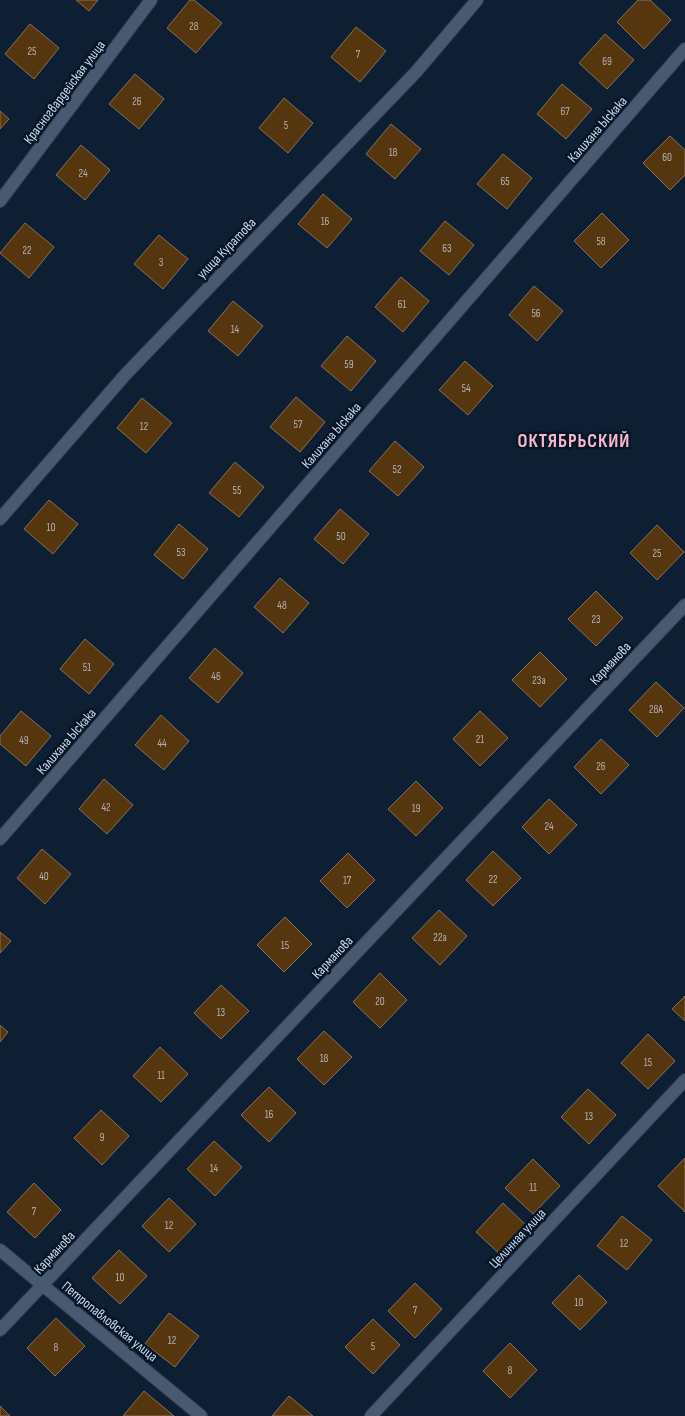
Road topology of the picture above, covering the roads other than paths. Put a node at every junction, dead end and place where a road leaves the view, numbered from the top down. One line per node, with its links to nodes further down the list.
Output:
1 (151, 0): 4 (street, Красногвардейская улица)
2 (477, 0): 5 (street, улица Куратова)
3 (685, 50): 7 (street, Калихана Ыскака)
4 (0, 201)
5 (0, 519)
6 (685, 604): 10 (street, Карманова)
7 (0, 839)
8 (685, 1080): 13 (street, Целинная улица)
9 (0, 1250): 10 (street, Петропавловская улица)
10 (43, 1285): 11 (street, Карманова); 12 (street, Петропавловская улица)
11 (0, 1330)
12 (201, 1416)
13 (371, 1416)

